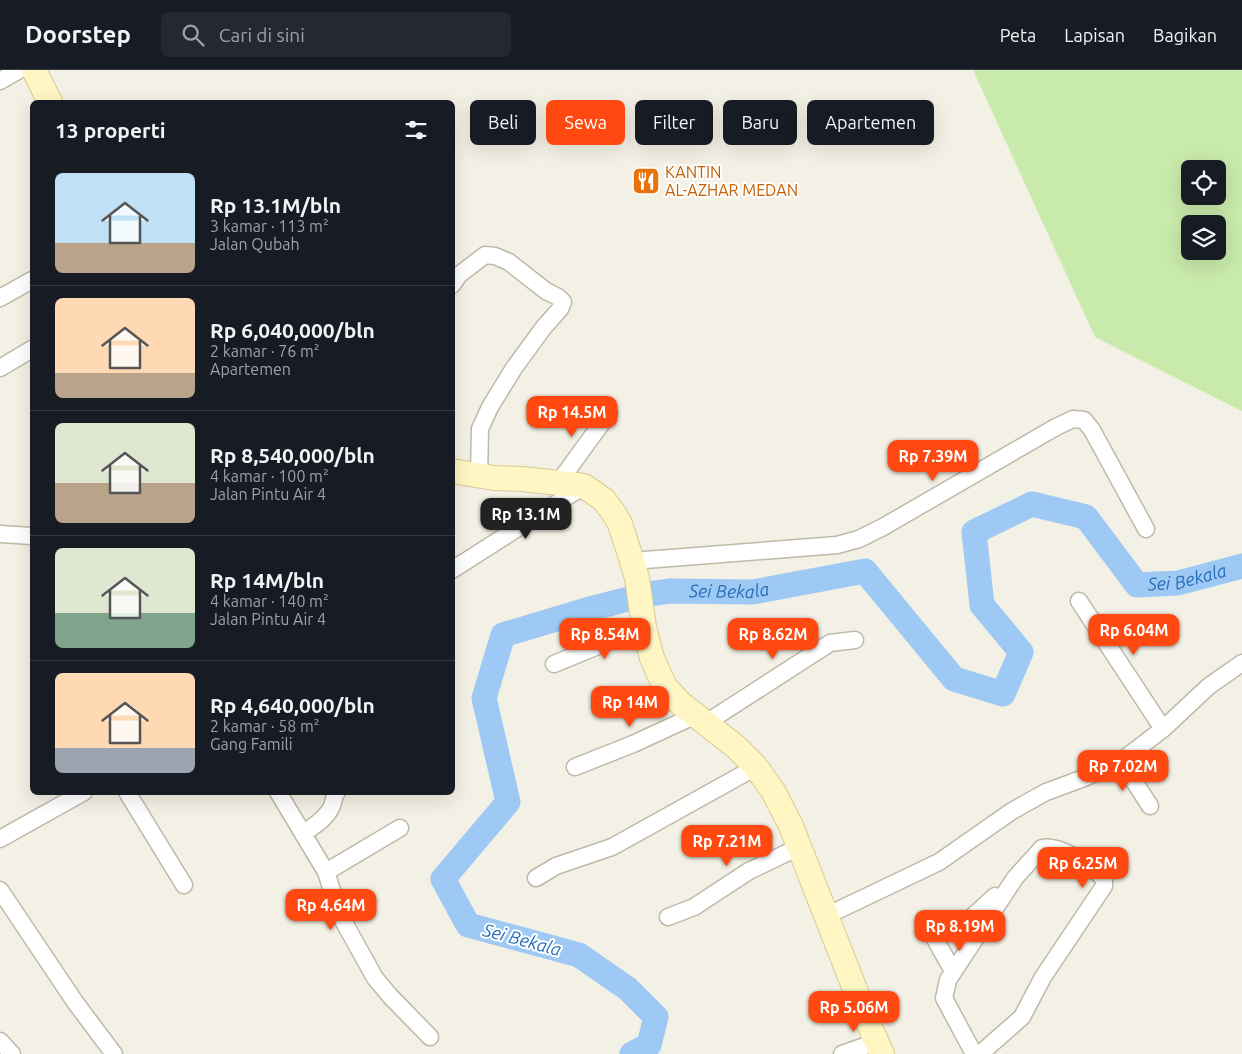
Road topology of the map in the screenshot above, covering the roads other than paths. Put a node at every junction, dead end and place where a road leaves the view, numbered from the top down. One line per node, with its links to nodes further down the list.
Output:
1 (19, 70): 3 (street)
2 (34, 70): 4 (main road)
3 (0, 81)
4 (49, 100)
5 (30, 281): 7 (street)
6 (455, 281): 12 (street)
7 (0, 298)
8 (30, 350): 9 (street)
9 (0, 368)
10 (609, 413): 13 (street)
11 (455, 472): 12 (main road)
12 (479, 476): 13 (main road)
13 (559, 482): 14 (main road)
14 (584, 486): 18 (street); 19 (main road)
15 (1146, 529): 19 (street)
16 (0, 534): 17 (street)
17 (30, 536)
18 (455, 568)
19 (635, 570): 21 (main road)
20 (1079, 601): 26 (street)
21 (644, 623): 24 (street); 25 (main road)
22 (855, 640): 25 (street)
23 (1242, 663): 26 (street)
24 (554, 664)
25 (701, 719): 28 (street); 29 (main road)
26 (1163, 729): 27 (street)
27 (1121, 761): 34 (street); 44 (street)
28 (575, 767)
29 (756, 767): 38 (main road); 40 (street)
30 (79, 795): 37 (street)
31 (129, 795): 42 (street)
32 (280, 795): 36 (street)
33 (335, 795): 36 (street)
34 (1150, 806)
35 (400, 828): 39 (street)
36 (303, 834): 39 (street)
37 (0, 839)
38 (799, 847): 44 (main road); 45 (street)
39 (326, 872): 47 (street)
40 (536, 878)
41 (1015, 878): 46 (street); 46 (street); 54 (street)
42 (184, 885)
43 (0, 890): 51 (street)
44 (826, 916): 49 (main road)
45 (668, 917)
46 (953, 971): 53 (street)
47 (430, 1037)
48 (0, 1041): 50 (street)
49 (879, 1048): 52 (street)
50 (12, 1054)
51 (114, 1054)
52 (842, 1054)
53 (974, 1054)
54 (980, 1054)

